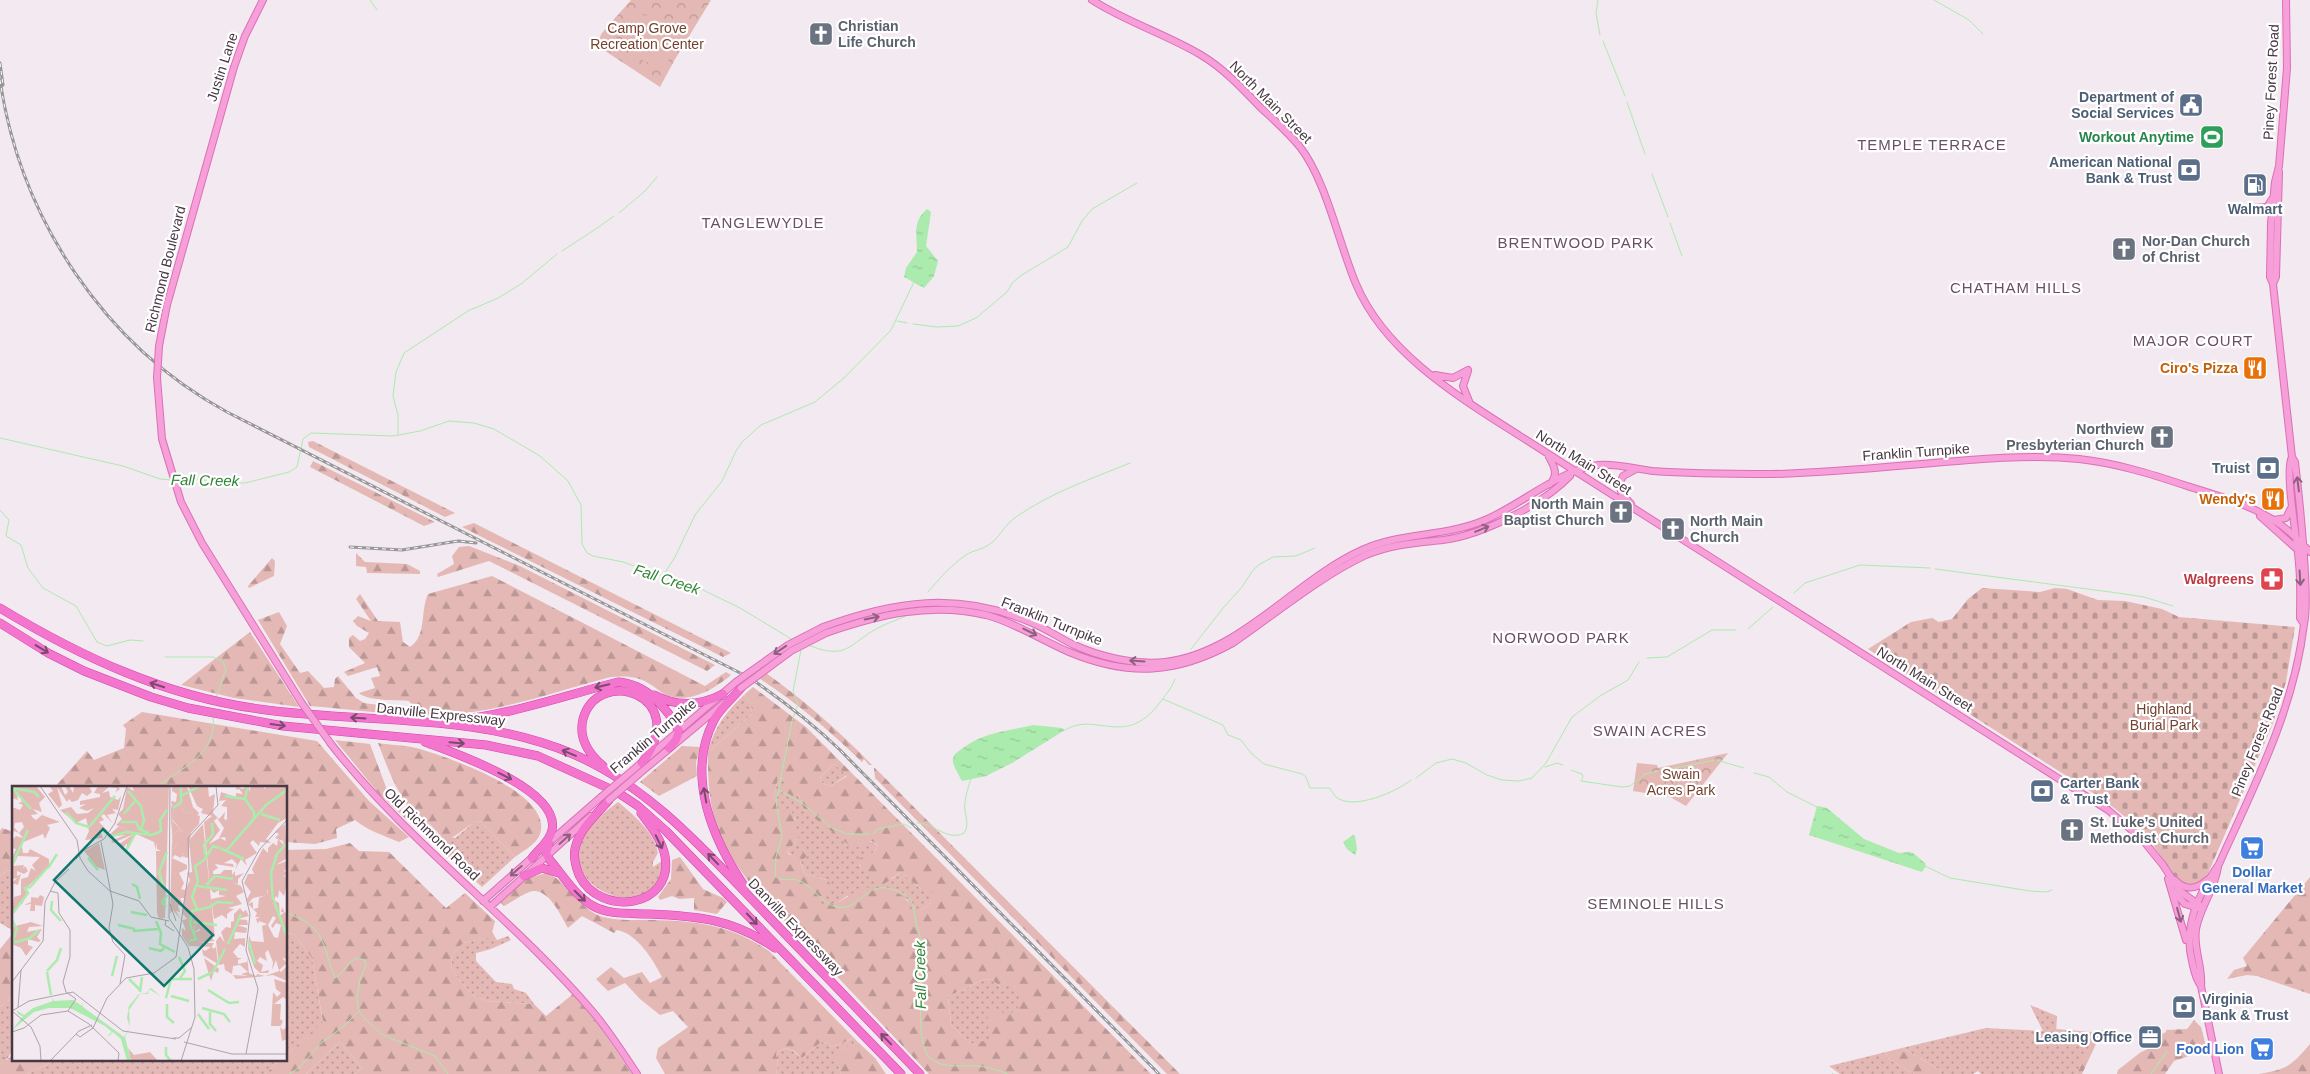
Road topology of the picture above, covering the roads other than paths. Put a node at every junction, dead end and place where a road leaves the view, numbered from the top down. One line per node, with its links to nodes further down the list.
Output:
1 (263, 0): 4 (main road, Justin Lane)
2 (1092, 0): 9 (main road, North Main Street)
3 (2286, 0): 5 (main road, Piney Forest Road)
4 (211, 145): 25 (main road, Richmond Boulevard, bridge)
5 (2279, 166): 6 (main road, Piney Forest Road); 8 (main road, Piney Forest Road)
6 (2274, 196): 7 (main road); 8 (main road, Piney Forest Road)
7 (2253, 208)
8 (2273, 284): 12 (main road, Piney Forest Road)
9 (1429, 372): 10 (main road, North Main Street); 10 (main road)
10 (1474, 406): 11 (main road, North Main Street)
11 (1546, 452): 14 (main road, North Main Street); 15 (main road)
12 (2292, 457): 16 (main road, Piney Forest Road); 22 (main road, Piney Forest Road, one-way to 12)
13 (1638, 469): 14 (main road, Franklin Turnpike); 17 (main road, Franklin Turnpike); 18 (main road)
14 (1575, 471): 15 (main road, Franklin Turnpike); 18 (main road, North Main Street); 29 (main road, Franklin Turnpike, one-way to 14)
15 (1548, 486): 29 (main road, Franklin Turnpike, one-way to 29)
16 (2292, 496): 19 (main road); 20 (main road, Piney Forest Road)
17 (2252, 509): 19 (main road, Franklin Turnpike); 21 (main road, Franklin Turnpike)
18 (1641, 513): 45 (main road, North Main Street)
19 (2274, 520): 20 (main road, Franklin Turnpike)
20 (2296, 539): 21 (main road, Piney Forest Road); 22 (main road, Franklin Turnpike)
21 (2298, 550): 23 (main road, Franklin Turnpike); 28 (main road, Piney Forest Road, one-way to 28)
22 (2308, 550): 23 (main road, Piney Forest Road)
23 (2308, 561): 24 (main road, Piney Forest Road)
24 (2309, 585): 28 (main road, Piney Forest Road)
25 (234, 594): 52 (main road, Old Richmond Road, bridge)
26 (0, 608): 33 (highway, Danville Expressway, one-way to 26)
27 (0, 623): 35 (highway, Danville Expressway, one-way to 35)
28 (2304, 624): 46 (main road, Piney Forest Road)
29 (824, 630): 30 (main road, Franklin Turnpike, bridge)
30 (739, 685): 32 (main road, Franklin Turnpike); 36 (main road, Franklin Turnpike); 55 (highway, one-way to 30)
31 (650, 694): 32 (highway); 33 (highway, one-way to 33); 34 (highway)
32 (723, 694): 34 (main road, Franklin Turnpike)
33 (418, 722): 39 (highway, Danville Expressway, one-way to 33)
34 (679, 731): 36 (highway); 37 (main road, Franklin Turnpike)
35 (411, 738): 40 (highway, Danville Expressway, one-way to 40); 44 (highway, one-way to 44)
36 (669, 748): 38 (main road, Franklin Turnpike)
37 (642, 763): 38 (main road, Franklin Turnpike); 39 (highway)
38 (636, 772): 41 (main road, Franklin Turnpike, bridge)
39 (614, 775): 55 (highway, Danville Expressway, one-way to 39)
40 (617, 792): 41 (highway, one-way to 41); 57 (highway, Danville Expressway, one-way to 57)
41 (605, 799): 42 (main road, Franklin Turnpike); 43 (main road, Franklin Turnpike, one-way to 41)
42 (549, 843): 43 (highway); 44 (main road, Franklin Turnpike)
43 (546, 856): 48 (highway); 49 (main road, Franklin Turnpike)
44 (532, 858): 52 (main road, Franklin Turnpike, one-way to 52)
45 (2158, 860): 47 (main road, North Main Street); 50 (main road, North Main Street)
46 (2219, 864): 51 (main road, Piney Forest Road); 54 (main road, Piney Forest Road)
47 (2166, 870): 51 (main road); 54 (main road, North Main Street)
48 (561, 874): 49 (highway); 57 (highway, one-way to 57)
49 (524, 876): 53 (main road, Franklin Turnpike)
50 (2168, 879): 54 (main road, North Main Street); 56 (main road, one-way to 56)
51 (2208, 879): 54 (main road, Piney Forest Road)
52 (483, 900): 53 (main road, Old Richmond Road)
53 (490, 907): 59 (main road, Old Richmond Road)
54 (2198, 907): 56 (main road, Piney Forest Road); 58 (main road, Piney Forest Road)
55 (766, 914): 61 (highway, Danville Expressway, one-way to 55)
56 (2189, 951): 58 (main road, Piney Forest Road)
57 (798, 967): 60 (highway, Danville Expressway)
58 (2201, 986): 62 (main road)
59 (637, 1074)
60 (901, 1074)
61 (920, 1074)
62 (2219, 1074)

